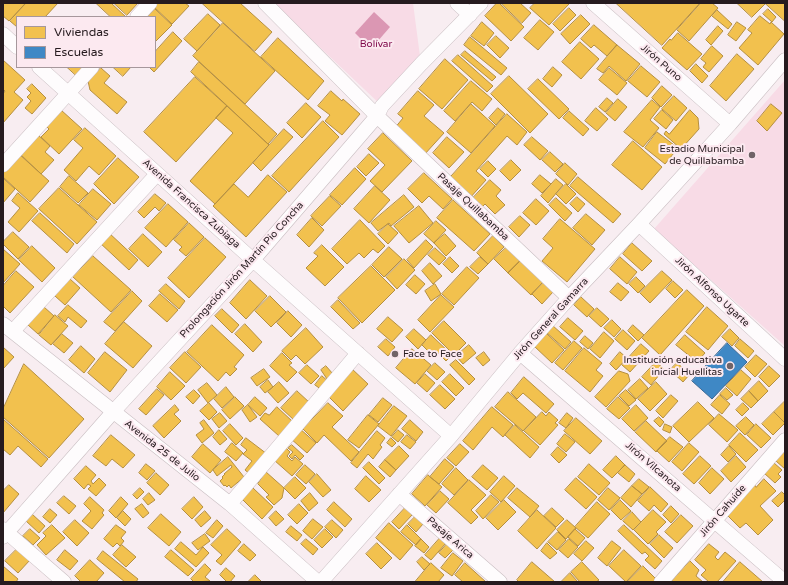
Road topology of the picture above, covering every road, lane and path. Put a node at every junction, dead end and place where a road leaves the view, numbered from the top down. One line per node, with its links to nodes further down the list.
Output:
1 (150, 3): 7 (street)
2 (265, 3): 14 (street, Pasaje Quillabamba)
3 (457, 3): 6 (street)
4 (482, 3): 6 (street, Prolongación Jirón Martín Pio Concha)
5 (593, 3): 15 (street, Jirón Puno)
6 (470, 15): 14 (street, Prolongación Jirón Martín Pio Concha)
7 (138, 16)
8 (3, 34): 9 (street)
9 (16, 46)
10 (785, 60): 15 (street, Jirón General Gamarra)
11 (40, 68): 13 (street, Avenida Francisca Zubiaga)
12 (91, 68): 13 (street)
13 (68, 94): 16 (street); 17 (street, Avenida Francisca Zubiaga)
14 (377, 116): 19 (street, Prolongación Jirón Martín Pio Concha); 20 (street, Pasaje Quillabamba)
15 (730, 124): 18 (street, Jirón General Gamarra)
16 (3, 165)
17 (157, 174): 19 (street, Avenida Francisca Zubiaga); 21 (street)
18 (639, 224): 20 (street, Jirón General Gamarra); 24 (street, Jirón Alfonso Ugarte)
19 (253, 260): 22 (street, Avenida Francisca Zubiaga); 25 (street, Prolongación Jirón Martín Pio Concha)
20 (569, 298): 23 (street, Jirón General Gamarra)
21 (8, 328): 25 (street, Avenida 25 de Julio)
22 (358, 353): 26 (street, Avenida Francisca Zubiaga); 29 (street)
23 (520, 354): 26 (street, Jirón General Gamarra); 30 (street, Jirón Vilcanota)
24 (785, 359)
25 (113, 412): 29 (street, Avenida 25 de Julio); 31 (street, Prolongación Jirón Martín Pio Concha)
26 (451, 436): 28 (street, Jirón General Gamarra)
27 (785, 440): 30 (street, Jirón Cahuide)
28 (399, 494): 33 (street, Jirón General Gamarra); 34 (street, Pasaje Arica)
29 (230, 504): 33 (street, Avenida 25 de Julio)
30 (714, 520): 35 (street, Jirón Cahuide); 36 (street, Jirón Vilcanota)
31 (4, 533): 32 (street)
32 (64, 582)
33 (320, 582)
34 (500, 582)
35 (661, 582)
36 (785, 582)

